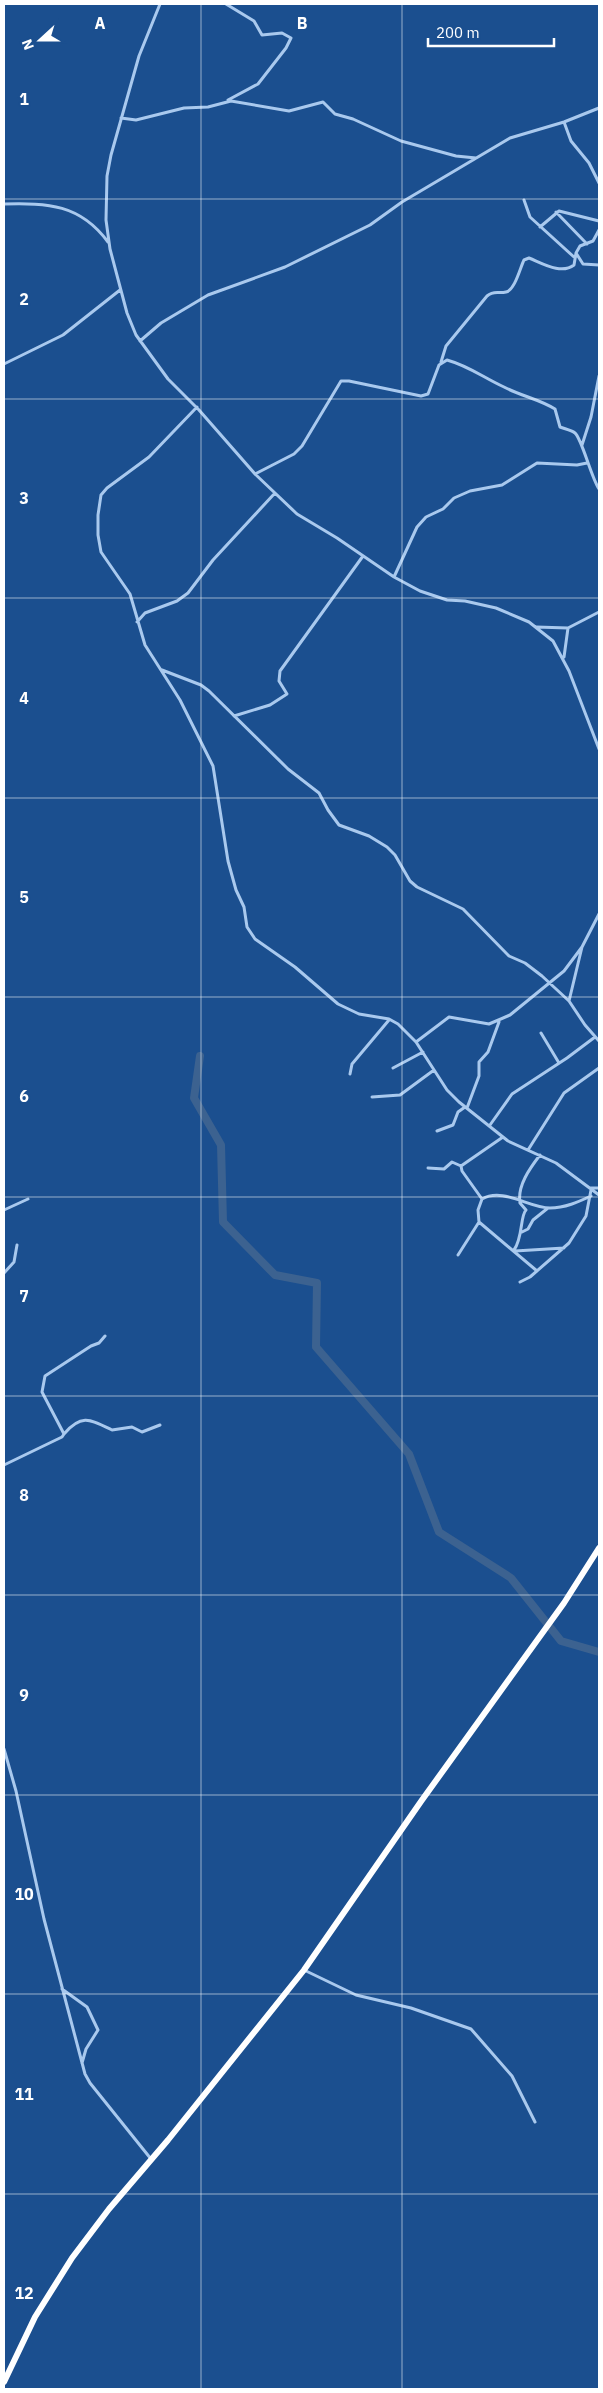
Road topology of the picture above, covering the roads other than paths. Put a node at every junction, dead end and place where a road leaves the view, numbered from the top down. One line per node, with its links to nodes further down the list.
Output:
1 (160, 4): 5 (street)
2 (226, 4): 3 (street)
3 (225, 102): 5 (street); 7 (street)
4 (599, 108): 6 (street)
5 (121, 118): 15 (street)
6 (564, 122): 7 (street); 8 (street)
7 (476, 158): 20 (street)
8 (599, 183)
9 (524, 200): 13 (street)
10 (4, 204): 15 (street)
11 (555, 212): 12 (street); 13 (street); 16 (street)
12 (599, 221)
13 (540, 227): 17 (street)
14 (599, 230): 16 (street)
15 (109, 243): 19 (street)
16 (587, 244): 17 (street)
17 (575, 255): 18 (street); 21 (street)
18 (599, 265)
19 (120, 289): 20 (street); 22 (street)
20 (140, 341): 24 (street)
21 (441, 363): 25 (street); 27 (street)
22 (4, 364)
23 (599, 376): 25 (street)
24 (197, 407): 27 (street); 33 (street)
25 (582, 446): 26 (street)
26 (587, 463): 28 (street); 31 (street)
27 (254, 474): 29 (street)
28 (599, 489)
29 (275, 493): 30 (street); 33 (street)
30 (362, 556): 31 (street); 38 (street)
31 (394, 577): 34 (street)
32 (599, 612): 35 (street)
33 (137, 622): 37 (street)
34 (536, 626): 35 (street); 36 (street)
35 (568, 628): 36 (street)
36 (564, 659): 39 (street)
37 (162, 670): 38 (street); 44 (street)
38 (234, 716): 42 (street)
39 (599, 749)
40 (599, 914): 41 (street)
41 (582, 946): 42 (street); 43 (street)
42 (550, 984): 43 (street); 45 (street)
43 (569, 1001): 47 (street)
44 (389, 1019): 49 (street); 55 (street)
45 (500, 1021): 49 (street); 57 (street)
46 (541, 1033): 51 (street)
47 (595, 1037): 48 (street); 51 (street)
48 (599, 1041)
49 (416, 1042): 50 (street)
50 (423, 1052): 52 (street); 54 (street)
51 (559, 1063): 58 (street)
52 (393, 1068)
53 (599, 1068): 61 (street)
54 (434, 1070): 56 (street); 57 (street)
55 (350, 1074)
56 (372, 1097)
57 (466, 1107): 58 (street); 59 (street)
58 (490, 1125): 60 (street)
59 (437, 1131)
60 (503, 1137): 61 (street); 63 (street)
61 (528, 1150): 62 (street)
62 (540, 1155): 66 (street); 71 (street)
63 (461, 1166): 64 (street); 70 (street)
64 (428, 1168)
65 (599, 1188): 66 (street)
66 (590, 1189): 67 (street); 68 (street)
67 (599, 1195)
68 (591, 1196): 72 (street); 77 (street)
69 (28, 1199): 73 (street)
70 (482, 1199): 71 (street); 74 (street)
71 (519, 1200): 72 (street); 75 (street)
72 (549, 1208): 75 (street)
73 (4, 1210)
74 (479, 1222): 78 (street); 79 (street)
75 (522, 1232): 78 (street)
76 (17, 1245): 81 (street)
77 (564, 1248): 78 (street); 80 (street)
78 (514, 1251): 80 (street)
79 (458, 1255)
80 (538, 1271): 82 (street)
81 (4, 1273)
82 (520, 1282)
83 (105, 1336): 85 (street)
84 (160, 1425): 85 (street)
85 (64, 1434): 86 (street)
86 (4, 1465)
87 (599, 1548): 89 (highway)
88 (4, 1749): 90 (street)
89 (304, 1970): 92 (street); 93 (highway)
90 (62, 1989): 91 (street); 91 (street)
91 (82, 2063): 93 (street)
92 (535, 2122)
93 (151, 2159): 94 (highway)
94 (4, 2382)

